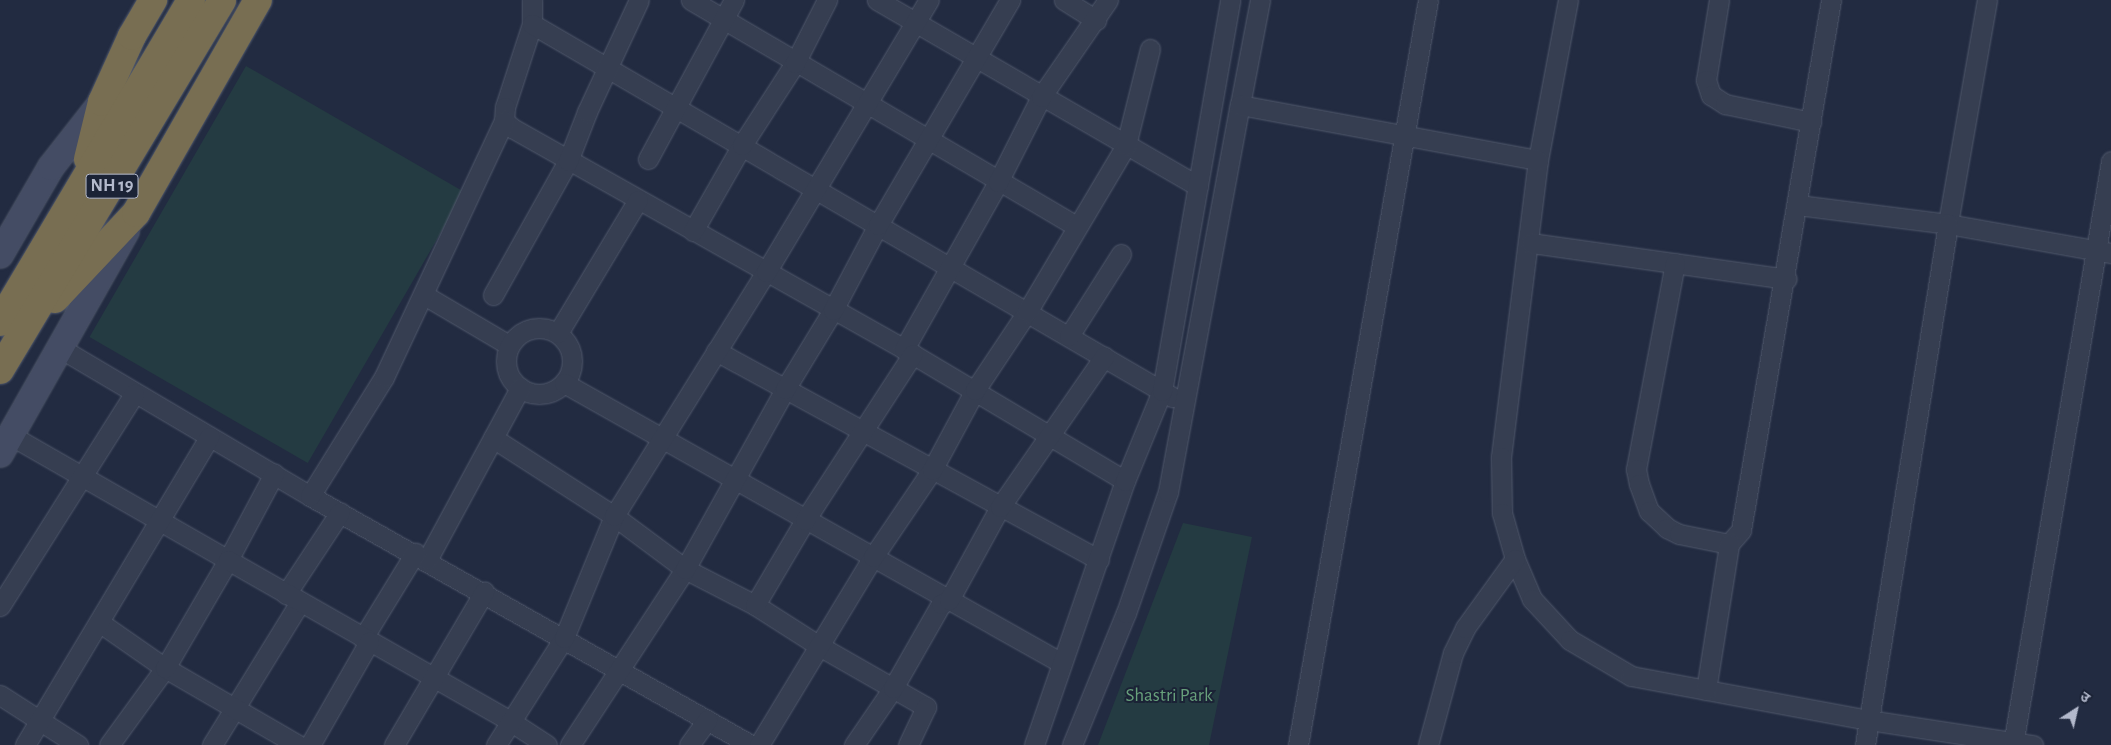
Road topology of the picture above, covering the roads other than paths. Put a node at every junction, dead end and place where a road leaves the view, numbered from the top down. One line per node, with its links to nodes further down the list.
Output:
1 (153, 0): 31 (highway)
2 (191, 0): 46 (highway)
3 (222, 0): 66 (highway, NH 19)
4 (258, 0): 51 (highway)
5 (532, 0): 25 (street)
6 (639, 0): 29 (street)
7 (690, 0): 22 (street)
8 (734, 0): 22 (street)
9 (827, 0): 28 (street)
10 (877, 0): 24 (street)
11 (929, 0): 24 (street)
12 (1010, 0): 27 (street)
13 (1064, 0): 23 (street)
14 (1108, 0): 23 (street)
15 (1230, 0): 47 (street)
16 (1260, 0): 33 (street)
17 (1428, 0): 37 (street)
18 (1568, 0): 42 (street)
19 (1719, 0): 36 (street)
20 (1832, 0): 36 (street)
21 (1988, 0): 52 (street)
22 (724, 20): 28 (street); 34 (street)
23 (1096, 20): 30 (street)
24 (915, 22): 27 (street); 32 (street)
25 (532, 24): 29 (street); 35 (street)
26 (1150, 49): 40 (street)
27 (976, 58): 30 (street); 38 (street)
28 (795, 62): 32 (street); 39 (street)
29 (607, 67): 34 (street); 43 (street)
30 (1041, 96): 40 (street); 45 (street)
31 (102, 102): 46 (highway); 59 (street)
32 (866, 105): 38 (street); 48 (street)
33 (1240, 105): 37 (street); 84 (street)
34 (678, 108): 39 (street); 41 (street)
35 (504, 120): 43 (street); 64 (street)
36 (1811, 122): 50 (street)
37 (1405, 135): 42 (street); 148 (street)
38 (928, 142): 45 (street); 53 (street)
39 (742, 145): 48 (street); 55 (street)
40 (1126, 145): 47 (street); 54 (street)
41 (648, 159)
42 (1538, 160): 56 (street)
43 (568, 161): 49 (street); 65 (street)
44 (2111, 161): 57 (street)
45 (998, 182): 54 (street); 61 (street)
46 (82, 185): 69 (highway)
47 (1198, 186): 82 (street)
48 (816, 189): 53 (street); 62 (street)
49 (638, 200): 55 (street); 70 (street)
50 (1798, 205): 52 (street); 63 (street)
51 (136, 213): 66 (highway); 73 (street)
52 (1948, 224): 57 (street); 128 (street)
53 (878, 225): 61 (street); 67 (street)
54 (1076, 226): 68 (street)
55 (693, 231): 62 (street)
56 (1530, 243): 60 (street); 105 (street)
57 (2103, 252): 130 (street)
58 (1121, 254): 71 (street)
59 (0, 255)
60 (1675, 263): 63 (street); 102 (street)
61 (950, 267): 68 (street); 75 (street)
62 (766, 272): 67 (street); 74 (street)
63 (1786, 279): 102 (street)
64 (424, 295): 72 (street); 96 (street)
65 (493, 295)
66 (36, 310): 77 (highway, NH 19)
67 (833, 310): 75 (street); 80 (street)
68 (1027, 312): 71 (street); 81 (street)
69 (0, 322)
70 (558, 333): 72 (street); 78 (street)
71 (1069, 336): 76 (street)
72 (509, 345): 79 (street)
73 (60, 348): 83 (street); 90 (street)
74 (716, 352): 80 (street); 89 (street)
75 (908, 352): 81 (street); 85 (street)
76 (1104, 357): 82 (street); 86 (street)
77 (0, 370)
78 (564, 383): 79 (street); 89 (street)
79 (520, 388): 88 (street)
80 (784, 389): 85 (street); 94 (street)
81 (975, 390): 86 (street); 91 (street)
82 (1162, 391): 84 (street); 95 (street)
83 (134, 394): 87 (street); 93 (street)
84 (1185, 405): 147 (street)
85 (864, 432): 91 (street); 101 (street)
86 (1049, 435): 95 (street); 97 (street)
87 (209, 438): 92 (street); 100 (street)
88 (493, 438): 99 (street); 103 (street)
89 (662, 438): 94 (street); 99 (street)
90 (5, 444): 93 (street)
91 (932, 470): 97 (street); 104 (street)
92 (274, 474): 96 (street); 106 (street)
93 (83, 477): 100 (street); 113 (street)
94 (735, 479): 101 (street); 108 (street)
95 (1125, 481): 107 (street)
96 (310, 496): 98 (street)
97 (1000, 506): 107 (street); 111 (street)
98 (340, 512): 103 (street); 110 (street)
99 (614, 516): 108 (street); 115 (street)
100 (160, 520): 106 (street); 114 (street)
101 (807, 520): 104 (street); 112 (street)
102 (1729, 544): 123 (street)
103 (421, 556): 109 (street); 116 (street)
104 (873, 557): 111 (street); 117 (street)
105 (1515, 559): 123 (street); 149 (street)
106 (228, 560): 110 (street); 119 (street)
107 (1099, 560): 118 (street)
108 (685, 569): 112 (street); 120 (street)
109 (484, 592): 115 (street); 121 (street)
110 (293, 598): 116 (street); 125 (street)
111 (949, 600): 118 (street); 122 (street)
112 (755, 605): 117 (street)
113 (0, 606)
114 (98, 622): 119 (street); 126 (street)
115 (564, 638): 120 (street); 129 (street)
116 (366, 640): 121 (street); 136 (street)
117 (821, 647): 122 (street); 143 (street)
118 (1060, 662): 146 (street)
119 (165, 668): 125 (street); 133 (street)
120 (620, 672): 127 (street); 140 (street)
121 (435, 680): 129 (street); 137 (street)
122 (893, 688): 144 (street); 145 (street)
123 (1706, 690): 128 (street)
124 (0, 695): 126 (street)
125 (234, 708): 134 (street); 135 (street)
126 (40, 720): 131 (street); 132 (street)
127 (706, 720): 141 (street); 142 (street)
128 (1869, 720): 130 (street); 150 (street)
129 (510, 721): 138 (street); 139 (street)
130 (2013, 744): 151 (street)
131 (25, 745)
132 (78, 745)
133 (109, 745)
134 (212, 745)
135 (298, 745)
136 (310, 745)
137 (394, 745)
138 (496, 745)
139 (547, 745)
140 (570, 745)
141 (689, 745)
142 (752, 745)
143 (758, 745)
144 (854, 745)
145 (908, 745)
146 (1034, 745)
147 (1072, 745)
148 (1298, 745)
149 (1428, 745)
150 (1865, 745)
151 (2034, 745)

